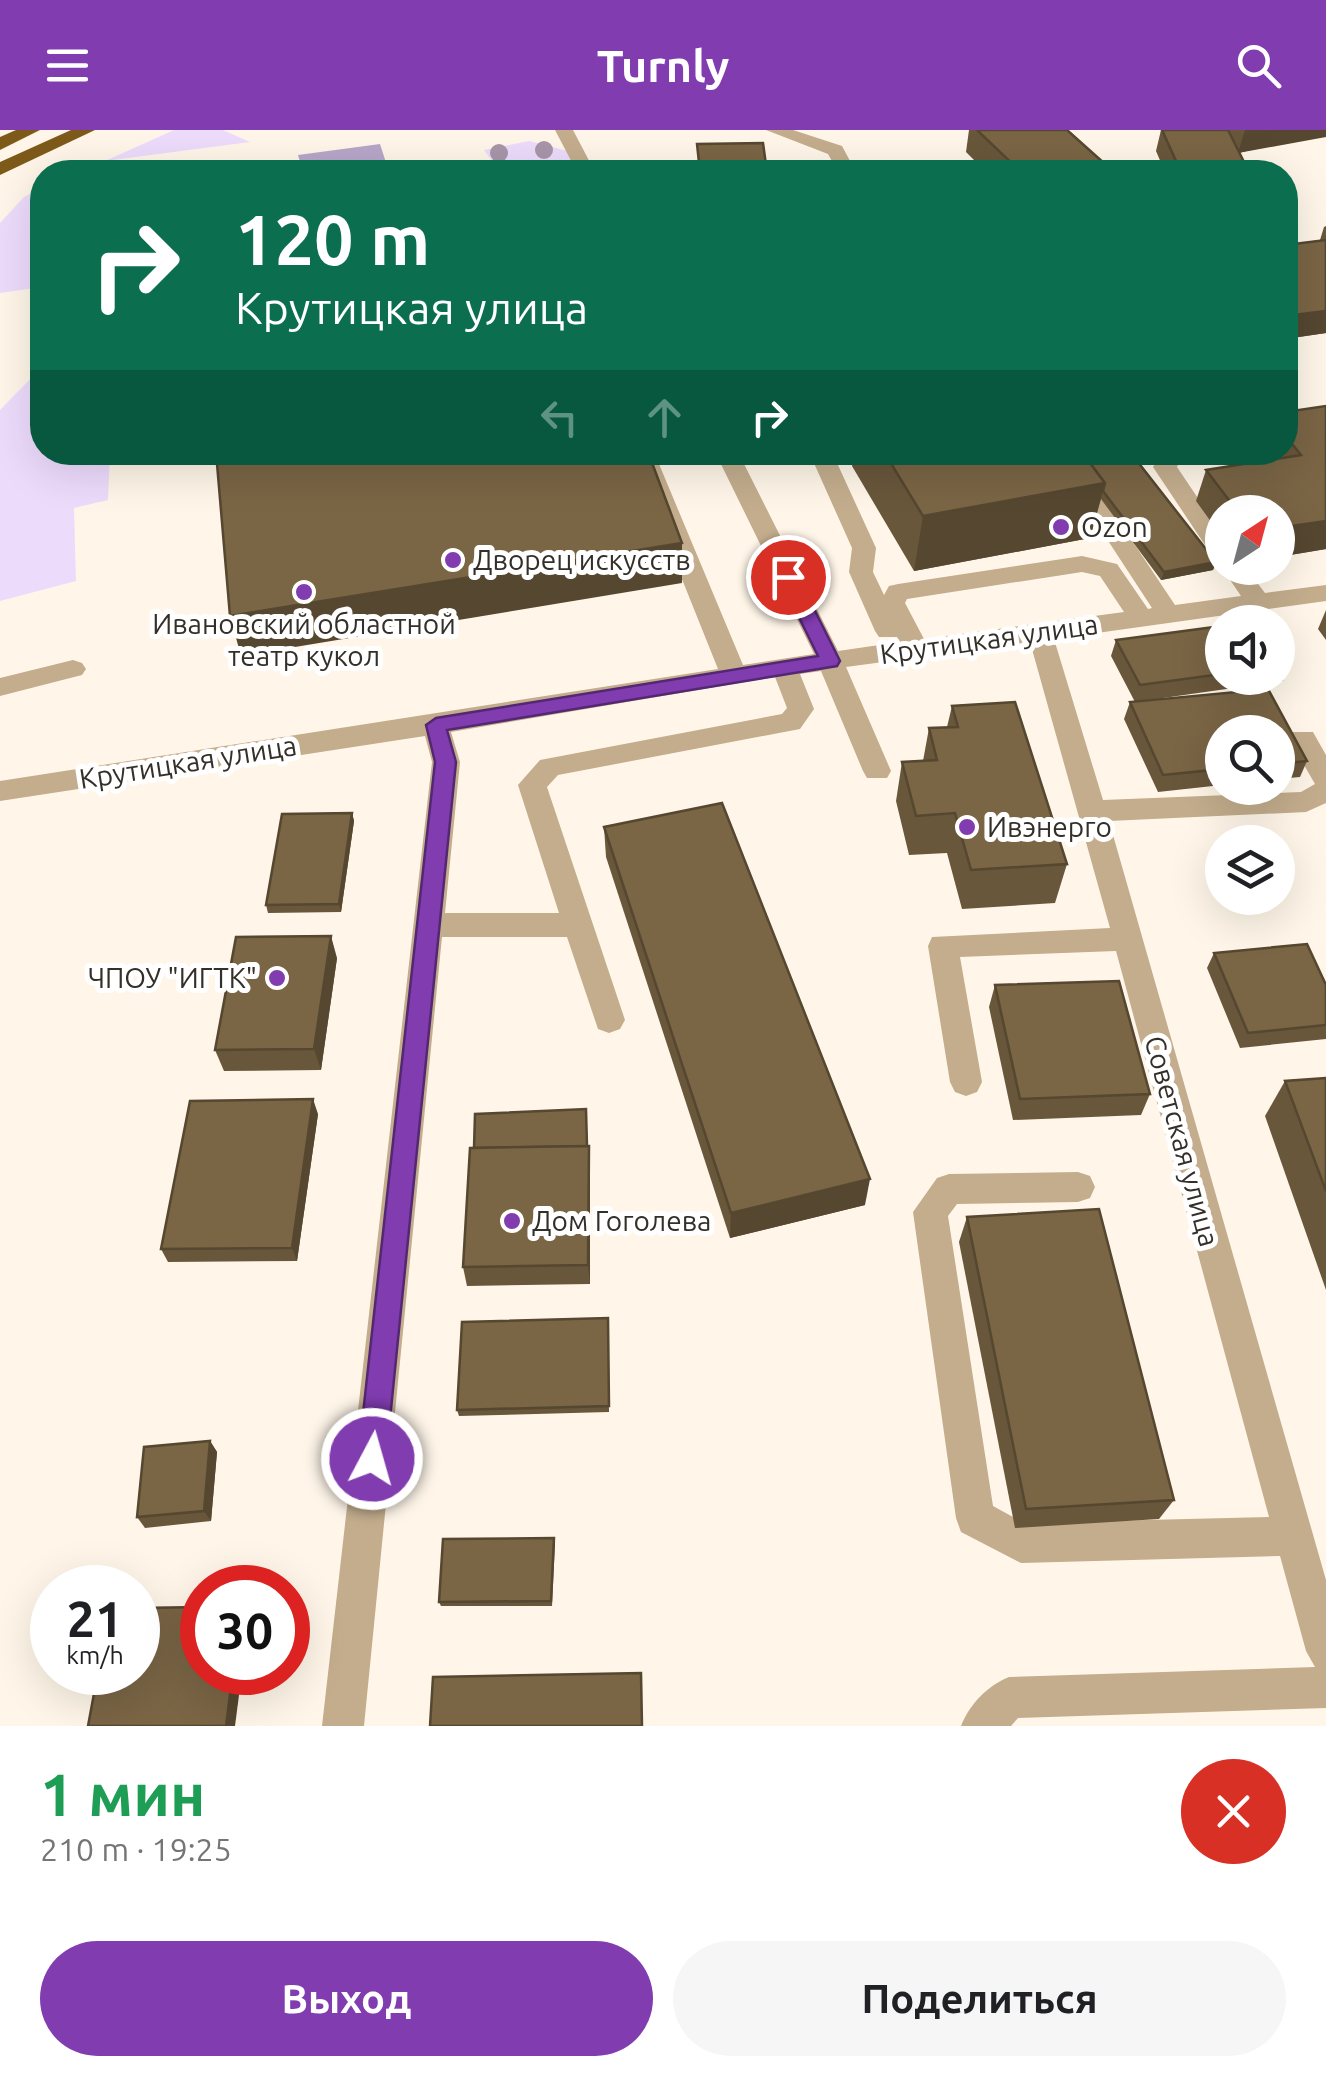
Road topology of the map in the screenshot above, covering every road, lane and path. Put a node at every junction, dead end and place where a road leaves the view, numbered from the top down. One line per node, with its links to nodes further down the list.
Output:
1 (31, 130): 5 (highway)
2 (86, 130): 8 (highway)
3 (564, 130): 6 (street)
4 (775, 130): 7 (street)
5 (0, 144)
6 (580, 160)
7 (840, 160)
8 (0, 169)
9 (647, 465): 25 (street)
10 (732, 465): 22 (street)
11 (826, 465): 21 (street)
12 (1070, 465): 18 (street)
13 (1167, 465): 14 (street)
14 (1205, 526)
15 (1246, 585): 17 (street)
16 (1326, 593): 17 (street, Крутицкая улица)
17 (1258, 602): 18 (street, Крутицкая улица)
18 (1169, 615): 19 (street, Крутицкая улица)
19 (1141, 618): 20 (street, Крутицкая улица); 21 (street)
20 (1038, 632): 21 (street, Крутицкая улица); 33 (street, Советская улица)
21 (907, 651): 22 (street, Крутицкая улица)
22 (830, 661): 23 (street, Крутицкая улица); 29 (street)
23 (784, 667): 25 (street, Крутицкая улица); 35 (street)
24 (73, 669): 26 (street)
25 (734, 675): 27 (street, Крутицкая улица)
26 (0, 687)
27 (436, 725): 31 (street, Крутицкая улица); 34 (street)
28 (1303, 739): 30 (street)
29 (876, 771)
30 (1326, 780)
31 (0, 790)
32 (1326, 790): 33 (street)
33 (1093, 811): 36 (street, Советская улица)
34 (430, 925): 35 (street); 44 (street)
35 (578, 925): 37 (street)
36 (1127, 939): 38 (street); 40 (street, Советская улица)
37 (609, 1020)
38 (966, 1082)
39 (1078, 1187): 40 (street)
40 (1294, 1536): 41 (street, Советская улица)
41 (1320, 1605): 42 (street, Советская улица)
42 (1326, 1651)
43 (1326, 1687): 45 (street)
44 (343, 1726)
45 (982, 1726)

